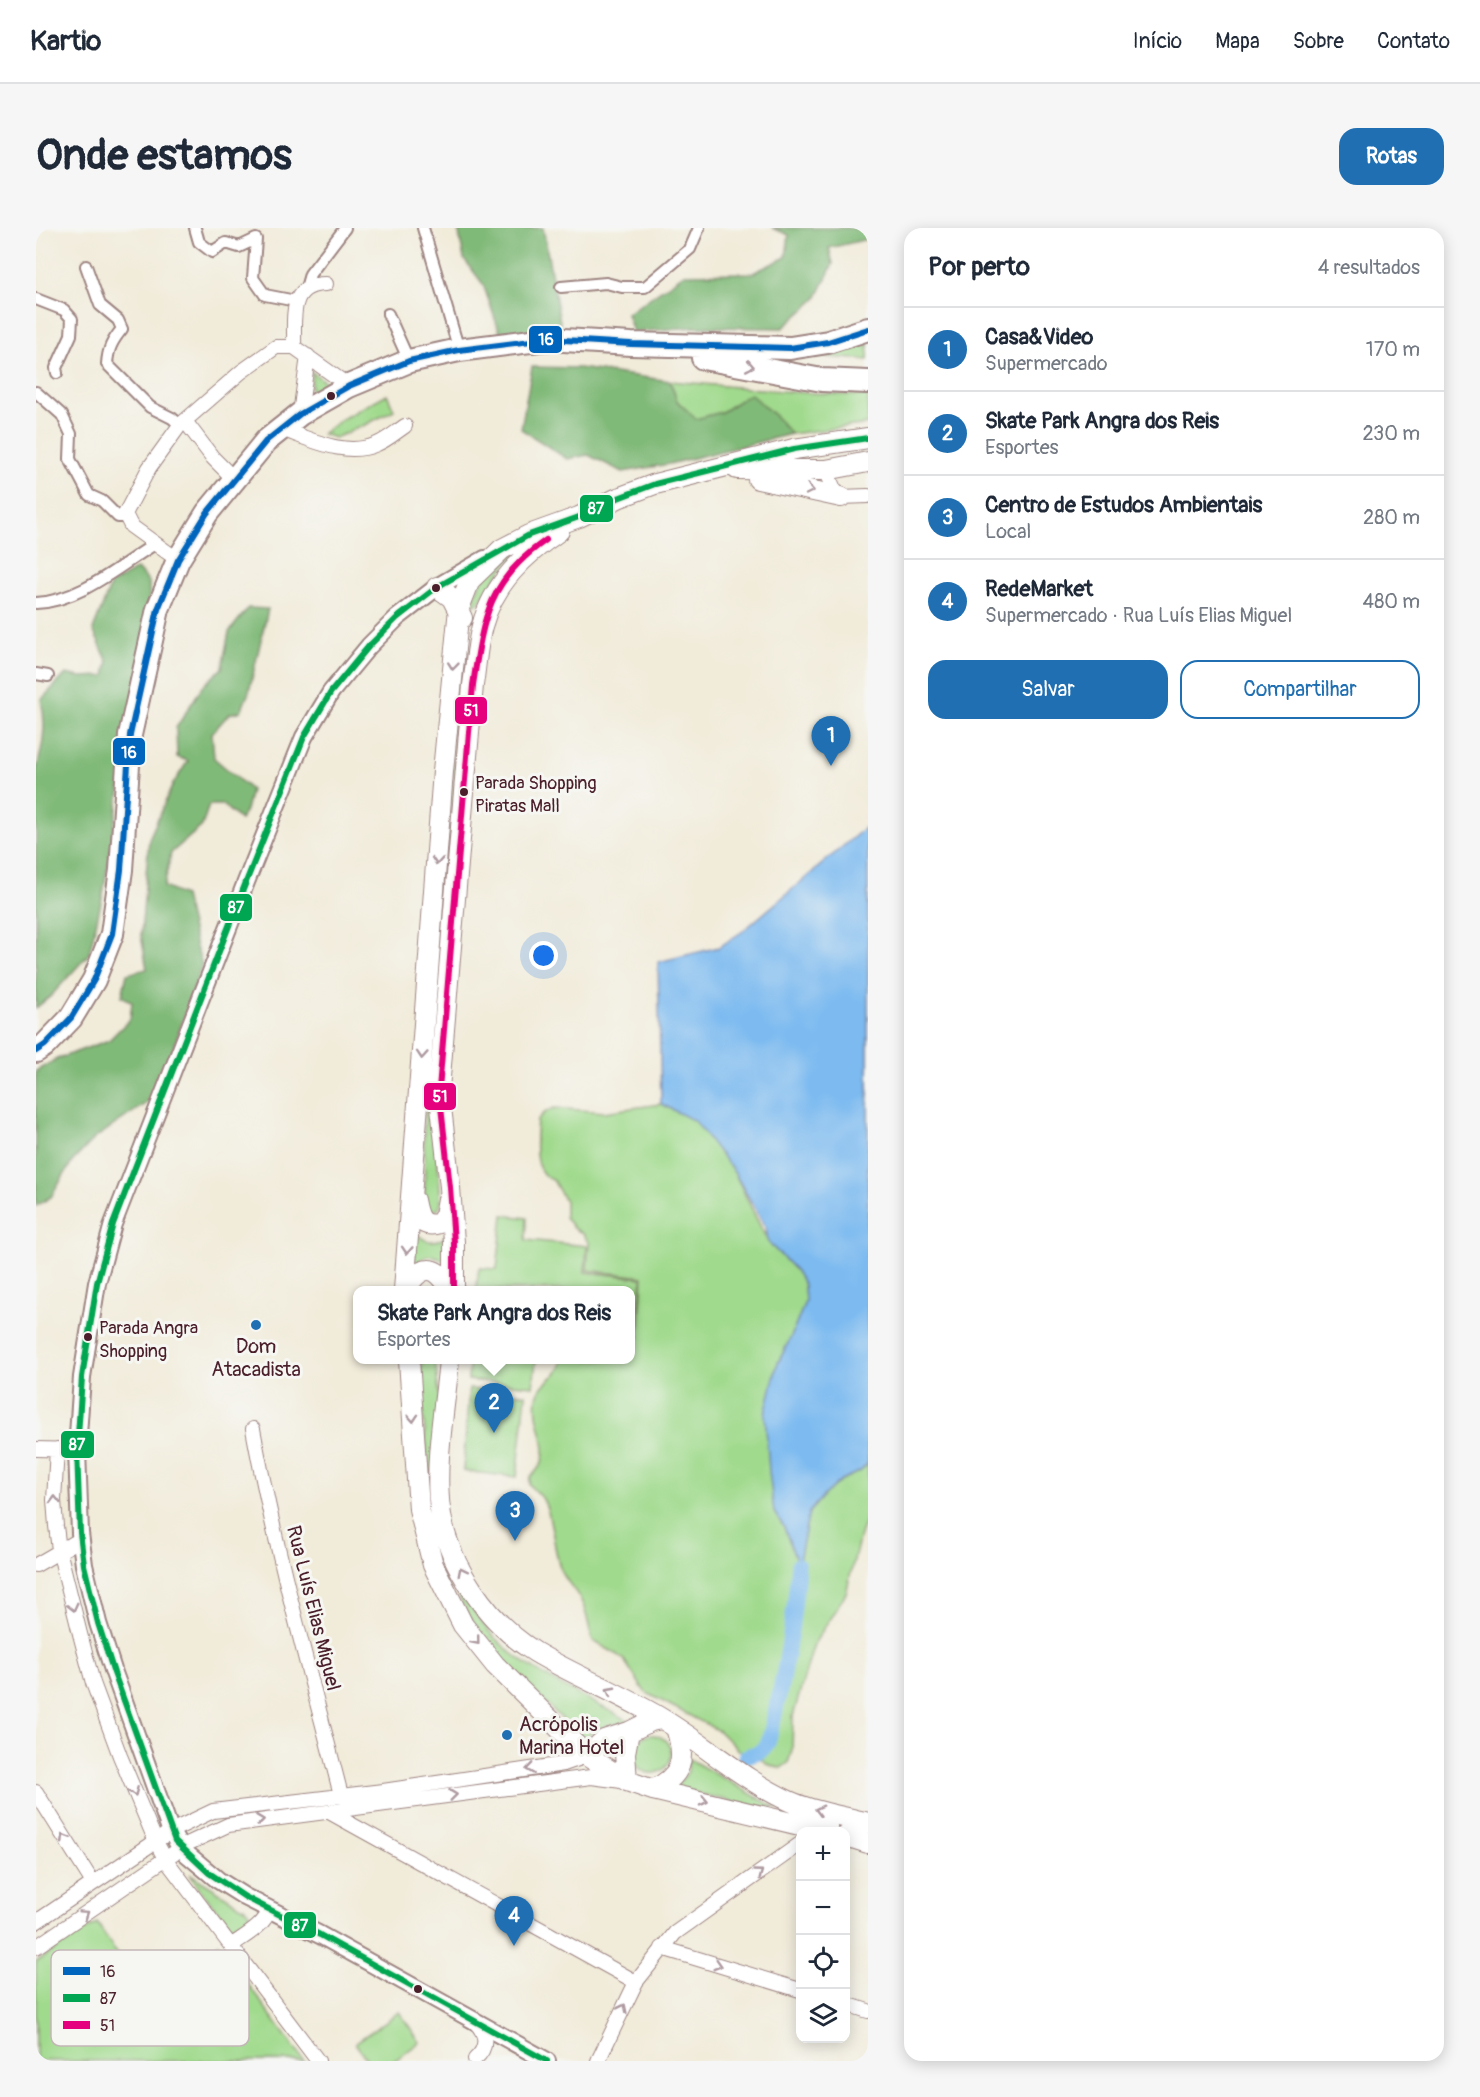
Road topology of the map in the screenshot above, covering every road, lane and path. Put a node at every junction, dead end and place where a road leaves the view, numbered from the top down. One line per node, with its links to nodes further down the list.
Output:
1 (195, 228): 10 (street)
2 (345, 228): 8 (street)
3 (423, 228): 15 (street)
4 (699, 228): 7 (street)
5 (86, 266): 23 (street)
6 (326, 284): 8 (street)
7 (561, 287)
8 (306, 288): 10 (street)
9 (36, 299): 18 (street)
10 (296, 301): 14 (street)
11 (388, 314): 17 (street)
12 (868, 329): 13 (highway)
13 (631, 344): 15 (highway); 19 (highway, one-way to 19)
14 (294, 347): 16 (street); 23 (street)
15 (459, 350): 17 (highway)
16 (308, 356): 20 (street); 22 (street)
17 (409, 362): 20 (highway)
18 (57, 374)
19 (868, 382)
20 (349, 386): 22 (highway)
21 (36, 392): 34 (street)
22 (300, 414): 25 (highway)
23 (182, 423): 31 (street); 34 (street)
24 (405, 426): 25 (street)
25 (281, 429): 31 (highway)
26 (868, 438): 27 (main road)
27 (799, 448): 29 (main road); 30 (main road)
28 (868, 462): 30 (main road)
29 (711, 469): 30 (main road); 32 (main road, one-way to 32); 35 (main road)
30 (835, 469): 32 (main road)
31 (234, 479): 38 (highway)
32 (837, 493): 33 (street)
33 (868, 496)
34 (125, 512): 36 (street)
35 (579, 517): 37 (main road); 44 (main road)
36 (155, 544): 38 (street); 40 (street)
37 (502, 549): 39 (street); 41 (main road)
38 (178, 560): 45 (highway)
39 (437, 587): 41 (main road); 57 (street)
40 (36, 603)
41 (459, 608): 44 (main road); 46 (main road, one-way to 46)
42 (36, 674): 43 (street)
43 (48, 676)
44 (473, 685): 47 (main road)
45 (36, 1051)
46 (412, 1185): 47 (main road); 48 (main road, one-way to 48)
47 (450, 1187): 51 (main road)
48 (405, 1286)
49 (408, 1286): 50 (main road)
50 (448, 1286)
51 (454, 1286)
52 (409, 1364): 63 (main road, one-way to 63)
53 (449, 1364): 61 (main road, one-way to 53)
54 (253, 1429): 67 (street, Rua Luís Elias Miguel)
55 (36, 1449): 56 (street)
56 (57, 1449): 57 (street); 59 (street, one-way to 56)
57 (77, 1450): 58 (street)
58 (81, 1539): 59 (street); 72 (street)
59 (59, 1550): 60 (street); 73 (street, one-way to 73)
60 (36, 1565)
61 (669, 1724): 62 (main road); 65 (main road); 70 (main road, one-way to 61)
62 (629, 1732): 63 (main road); 64 (main road)
63 (587, 1756): 64 (main road); 68 (street, one-way to 68)
64 (627, 1781): 65 (main road); 68 (street, one-way to 64)
65 (654, 1790): 71 (main road, one-way to 71)
66 (36, 1792): 77 (street, one-way to 66)
67 (341, 1795): 68 (street); 72 (street)
68 (384, 1797): 69 (street)
69 (329, 1812): 74 (street, one-way to 69); 85 (street)
70 (868, 1822)
71 (806, 1827)
72 (171, 1832): 73 (street); 74 (street)
73 (156, 1842): 76 (street); 77 (street)
74 (181, 1848): 76 (street); 78 (street)
75 (796, 1848): 82 (street, one-way to 75)
76 (166, 1860): 80 (street); 81 (street, one-way to 76)
77 (93, 1883): 79 (street)
78 (270, 1909): 80 (street); 89 (street)
79 (36, 1922)
80 (232, 1946): 83 (street)
81 (36, 1947)
82 (662, 1948): 85 (street); 86 (street, one-way to 86)
83 (235, 1950)
84 (249, 1969): 92 (street)
85 (636, 1982): 94 (street, one-way to 85)
86 (798, 1989)
87 (850, 2005): 88 (street)
88 (868, 2011)
89 (475, 2022): 90 (street); 91 (street)
90 (507, 2040): 91 (street); 93 (street)
91 (473, 2060)
92 (318, 2061)
93 (547, 2061)
94 (597, 2061)

